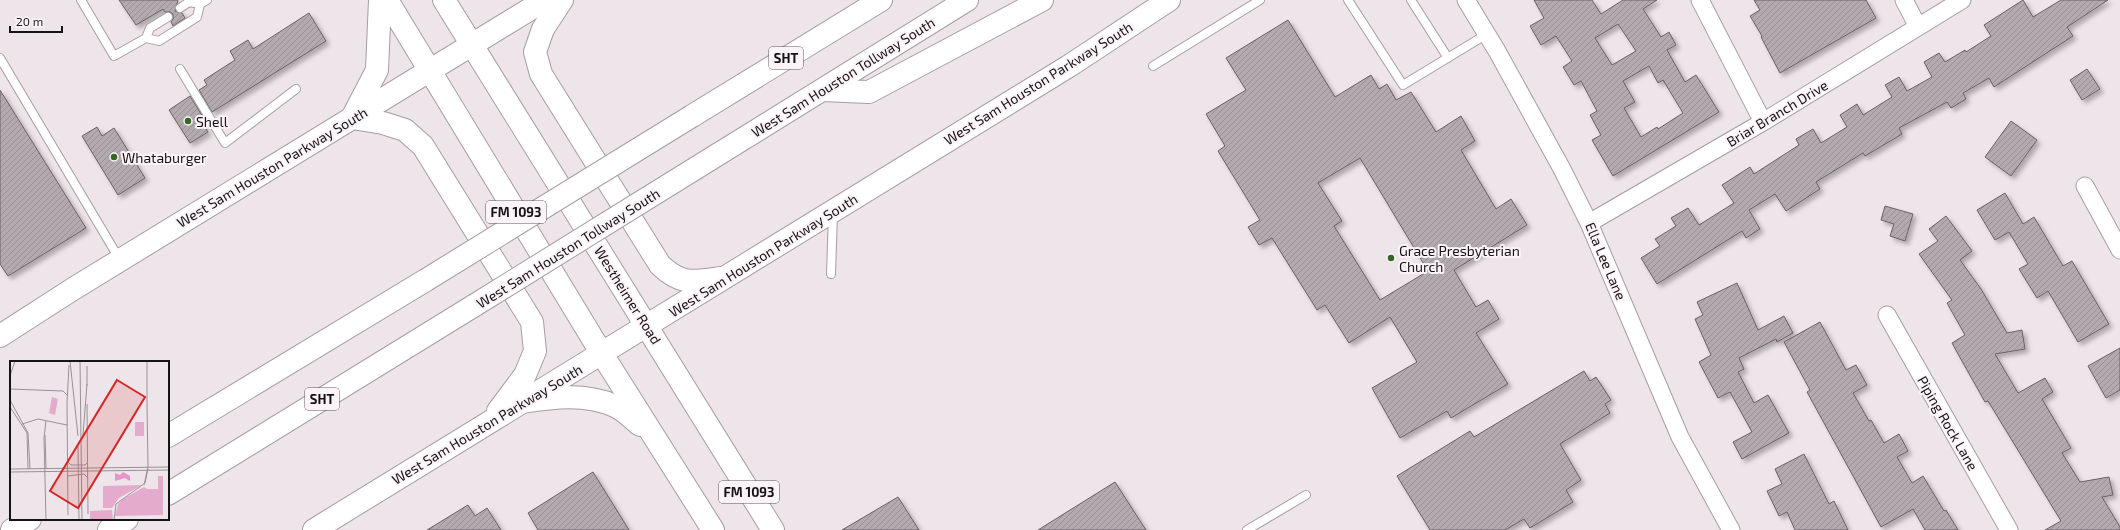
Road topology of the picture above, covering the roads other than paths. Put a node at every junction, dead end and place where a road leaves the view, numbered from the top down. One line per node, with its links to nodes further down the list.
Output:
1 (81, 0): 23 (lane)
2 (380, 0): 32 (main road)
3 (387, 0): 29 (main road, FM 1093)
4 (444, 0): 24 (main road, Westheimer Road / FM 1093)
5 (545, 0): 24 (main road, West Sam Houston Parkway South)
6 (562, 0): 40 (main road)
7 (881, 0): 48 (main road, SHT, bridge)
8 (967, 0): 31 (main road, West Sam Houston Tollway South / SHT)
9 (1042, 0): 31 (main road)
10 (1169, 0): 35 (main road, West Sam Houston Parkway South)
11 (1260, 0): 27 (lane)
12 (1348, 0): 26 (lane)
13 (1411, 0): 26 (lane)
14 (1466, 0): 22 (street, Ella Lee Lane)
15 (1700, 0): 33 (street)
16 (1904, 0): 21 (street)
17 (1962, 0): 21 (street, Briar Branch Drive)
18 (204, 2): 19 (lane); 23 (lane)
19 (180, 8)
20 (168, 17): 23 (lane)
21 (1918, 27): 33 (street, Briar Branch Drive)
22 (1487, 34): 26 (lane); 36 (street, Ella Lee Lane)
23 (146, 38)
24 (473, 45): 29 (main road, West Sam Houston Parkway South); 42 (main road, Westheimer Road / FM 1093)
25 (0, 58): 38 (lane)
26 (1448, 58)
27 (1153, 66)
28 (180, 69): 30 (lane)
29 (430, 71): 32 (main road, West Sam Houston Parkway South); 44 (main road, FM 1093)
30 (296, 89)
31 (822, 90): 49 (main road, West Sam Houston Tollway South / SHT, bridge)
32 (352, 118): 38 (main road, West Sam Houston Parkway South); 46 (main road)
33 (1763, 122): 36 (street, Briar Branch Drive)
34 (2085, 186): 37 (street)
35 (833, 212): 39 (lane); 40 (main road, West Sam Houston Parkway South)
36 (1590, 223): 59 (street, Ella Lee Lane)
37 (2120, 250)
38 (120, 260): 43 (main road, West Sam Houston Parkway South)
39 (831, 274)
40 (726, 277): 42 (main road, West Sam Houston Parkway South)
41 (1886, 315): 60 (street, Piping Rock Lane)
42 (647, 326): 44 (main road, West Sam Houston Parkway South); 57 (main road, Westheimer Road / FM 1093)
43 (0, 336)
44 (602, 354): 45 (main road, West Sam Houston Parkway South); 47 (main road, FM 1093)
45 (523, 402): 46 (main road, West Sam Houston Parkway South); 47 (main road)
46 (490, 421): 55 (main road, West Sam Houston Parkway South)
47 (652, 434): 56 (main road, FM 1093)
48 (169, 435)
49 (169, 493)
50 (1306, 495): 58 (lane)
51 (28, 520): 53 (main road)
52 (125, 520): 54 (main road)
53 (12, 530)
54 (109, 530)
55 (314, 530)
56 (713, 530)
57 (773, 530)
58 (1248, 530)
59 (1730, 530)
60 (2009, 530)

